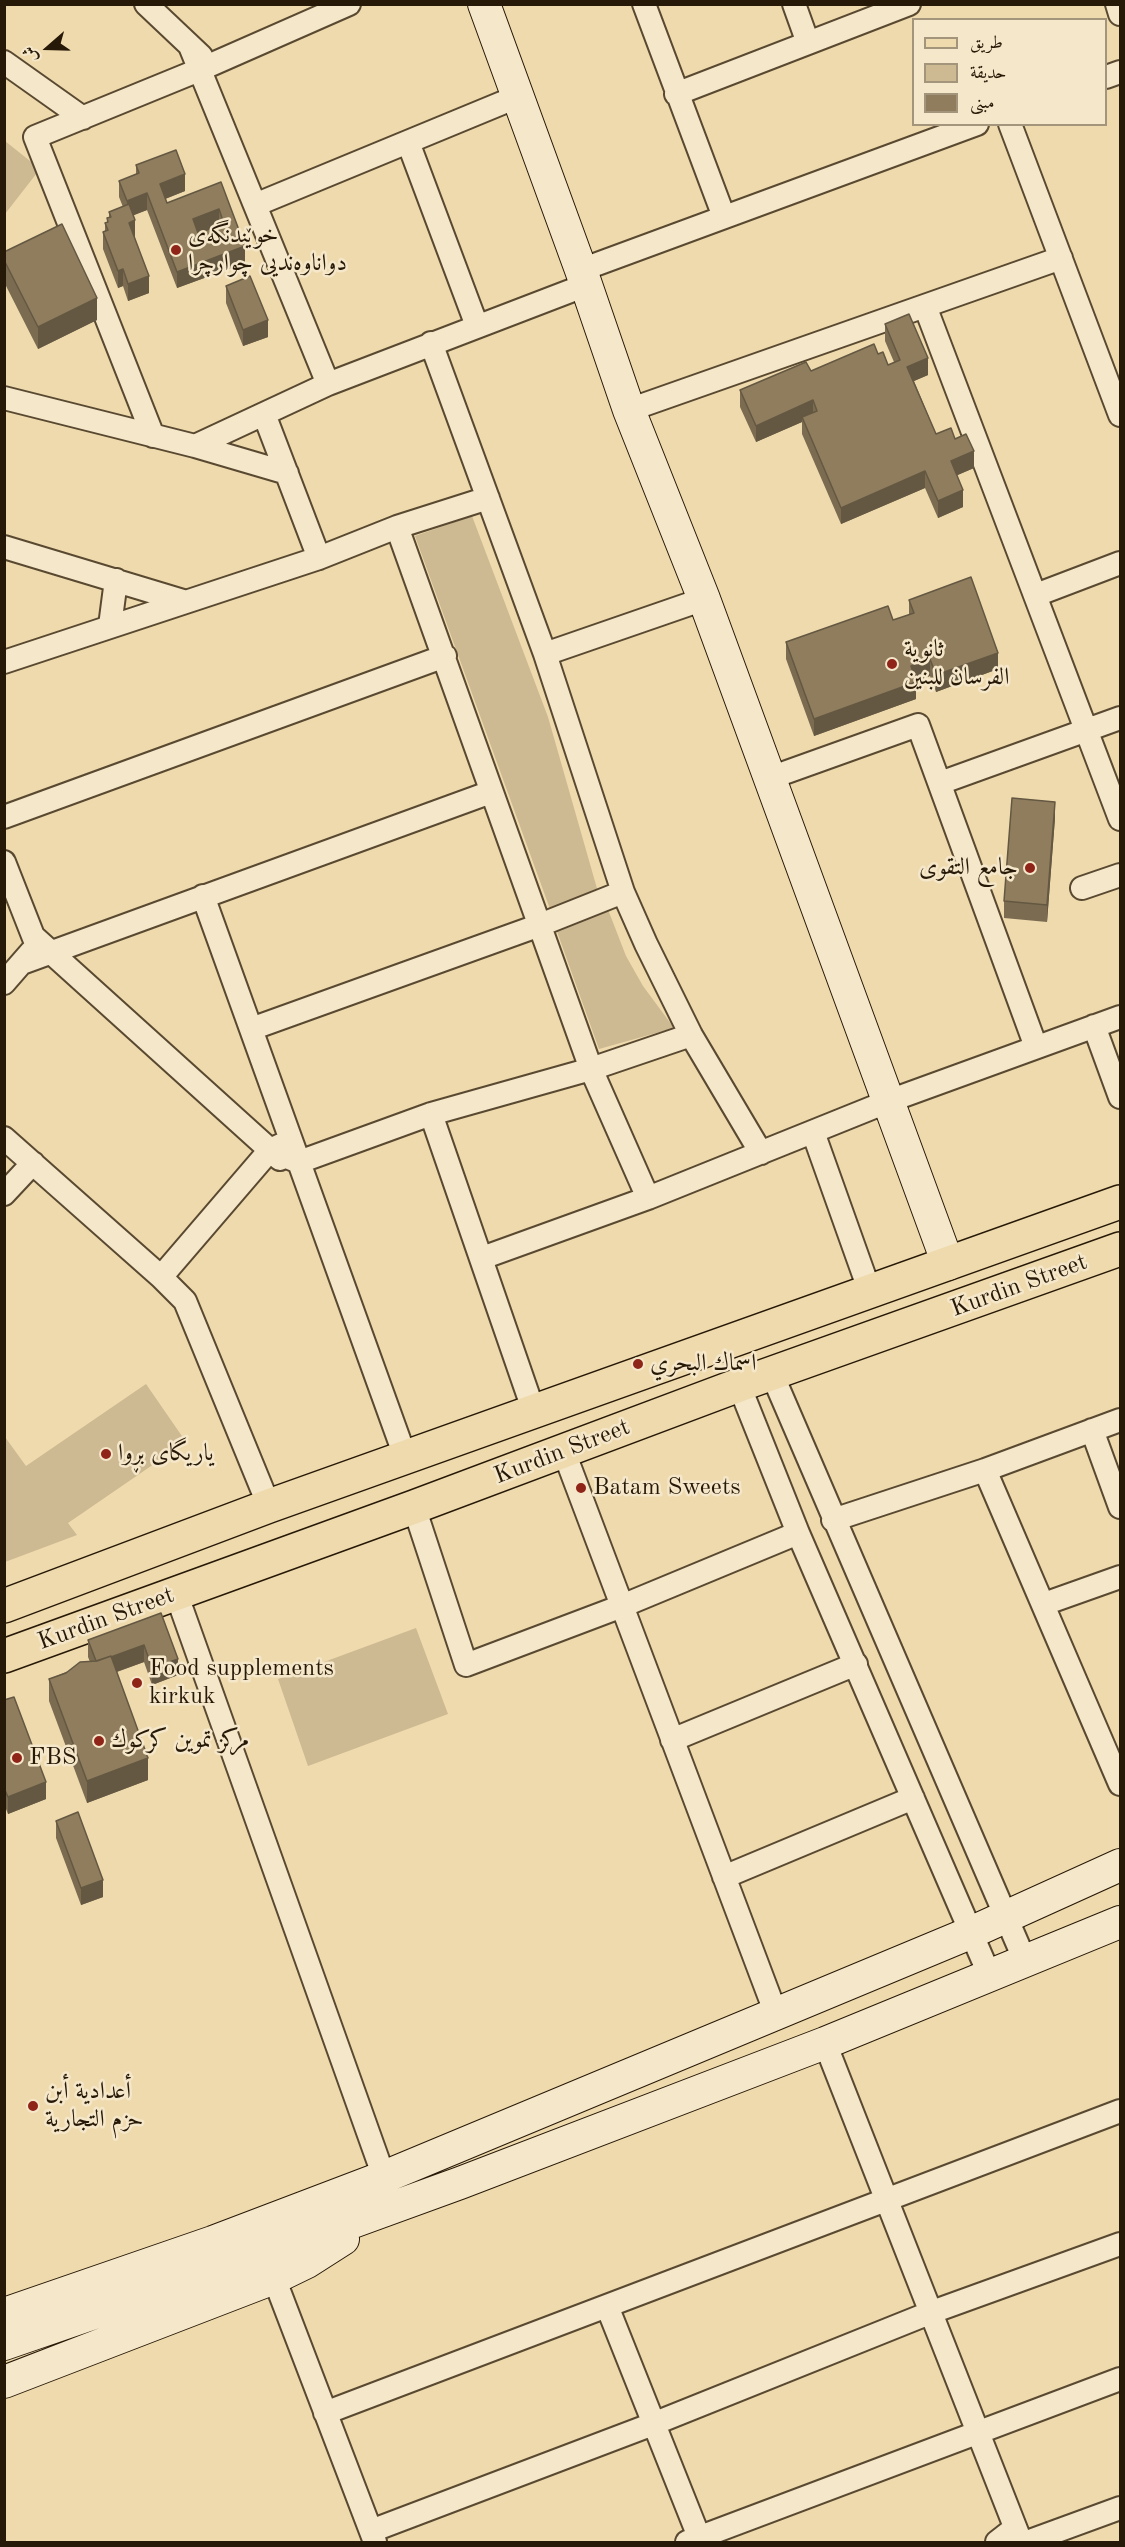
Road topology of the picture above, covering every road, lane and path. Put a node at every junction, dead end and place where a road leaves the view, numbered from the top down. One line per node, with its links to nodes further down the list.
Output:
1 (146, 4): 11 (street)
2 (349, 4): 11 (street)
3 (484, 4): 13 (street)
4 (644, 4): 12 (street)
5 (794, 4): 9 (street)
6 (909, 4): 9 (street)
7 (1117, 4): 8 (street)
8 (1120, 14)
9 (808, 43): 12 (street)
10 (4, 62): 14 (street)
11 (205, 68): 14 (street); 18 (street)
12 (676, 94): 19 (street)
13 (519, 96): 17 (street); 21 (street)
14 (82, 118): 30 (street)
15 (972, 126): 19 (street)
16 (1011, 126): 20 (street)
17 (408, 142): 18 (street); 23 (street)
18 (255, 205): 25 (street)
19 (724, 217): 21 (street)
20 (1061, 258): 22 (street); 29 (street)
21 (584, 278): 23 (street); 27 (street)
22 (925, 306): 27 (street); 39 (street)
23 (477, 326): 24 (street)
24 (431, 344): 25 (street); 33 (street)
25 (328, 384): 28 (street)
26 (4, 398): 30 (street)
27 (629, 410): 40 (street)
28 (264, 414): 31 (street); 32 (street)
29 (1120, 416)
30 (153, 436): 31 (street)
31 (195, 446): 32 (street)
32 (287, 473): 36 (street)
33 (488, 498): 34 (street); 43 (street)
34 (397, 527): 36 (street); 44 (street)
35 (4, 547): 38 (street)
36 (319, 558): 41 (street)
37 (1120, 563): 39 (street)
38 (116, 580): 41 (street); 42 (street)
39 (1036, 595): 47 (street)
40 (704, 599): 43 (street); 48 (street)
41 (183, 601): 42 (street)
42 (110, 626): 45 (street)
43 (545, 654): 56 (street)
44 (445, 656): 50 (street); 51 (street)
45 (10, 658)
46 (1120, 718): 47 (street)
47 (1086, 730): 49 (street); 52 (street)
48 (770, 778): 49 (street); 68 (street)
49 (940, 783): 65 (street)
50 (491, 792): 57 (street); 58 (street)
51 (4, 817)
52 (1120, 819)
53 (4, 862): 59 (street)
54 (1120, 875): 55 (street)
55 (1082, 888)
56 (624, 892): 58 (street); 64 (street)
57 (203, 896): 59 (street); 63 (street)
58 (540, 925): 63 (street); 66 (street)
59 (37, 950): 60 (street); 72 (street)
60 (4, 983)
61 (1120, 1017): 62 (street)
62 (1094, 1026): 65 (street); 67 (street)
63 (251, 1029): 75 (street)
64 (691, 1035): 66 (street); 73 (street)
65 (1036, 1047): 68 (street)
66 (591, 1069): 69 (street); 77 (street)
67 (1120, 1097)
68 (889, 1101): 70 (street); 81 (street)
69 (431, 1114): 75 (street); 80 (street)
70 (813, 1132): 73 (street); 83 (street)
71 (4, 1138): 74 (street)
72 (270, 1150): 75 (street); 75 (street); 82 (street)
73 (761, 1153): 77 (street)
74 (33, 1162): 76 (street); 82 (street)
75 (299, 1162): 90 (street)
76 (4, 1194)
77 (648, 1198): 80 (street)
78 (1120, 1202): 81 (main road, Kurdin Street)
79 (1120, 1249): 84 (main road, Kurdin Street)
80 (482, 1258): 86 (street)
81 (948, 1263): 83 (main road, Kurdin Street)
82 (162, 1277): 92 (street)
83 (870, 1292): 86 (main road, Kurdin Street)
84 (772, 1374): 85 (main road, Kurdin Street); 95 (street)
85 (739, 1385): 89 (main road, Kurdin Street); 96 (street)
86 (534, 1412): 90 (main road, Kurdin Street)
87 (1120, 1420): 88 (street)
88 (1092, 1430): 91 (street); 93 (street)
89 (564, 1452): 94 (main road, Kurdin Street); 101 (street)
90 (406, 1459): 92 (main road, Kurdin Street)
91 (985, 1470): 95 (street); 99 (street)
92 (269, 1506): 100 (main road, Kurdin Street)
93 (1120, 1506)
94 (414, 1507): 98 (main road, Kurdin Street); 101 (street)
95 (833, 1520): 109 (street)
96 (798, 1533): 101 (street); 103 (street)
97 (1120, 1577): 99 (street)
98 (176, 1593): 102 (main road, Kurdin Street); 117 (street)
99 (1044, 1604): 105 (street)
100 (4, 1605)
101 (622, 1606): 104 (street)
102 (4, 1656)
103 (856, 1664): 104 (street); 106 (street)
104 (672, 1740): 108 (street)
105 (1120, 1784)
106 (913, 1798): 108 (street); 111 (street)
107 (1120, 1865): 109 (street)
108 (724, 1877): 114 (street)
109 (1006, 1917): 111 (street); 112 (street)
110 (1120, 1922): 112 (street)
111 (970, 1933): 113 (street); 114 (street)
112 (1025, 1961): 113 (street)
113 (989, 1974): 115 (street)
114 (776, 2014): 117 (street)
115 (825, 2043): 118 (street); 119 (street)
116 (1120, 2111): 118 (street)
117 (384, 2177): 124 (street)
118 (886, 2199): 122 (street); 123 (street)
119 (385, 2210): 121 (street); 125 (street)
120 (1120, 2244): 123 (street)
121 (274, 2278): 127 (street); 128 (street)
122 (607, 2306): 128 (street); 129 (street)
123 (932, 2312): 129 (street); 130 (street)
124 (4, 2314)
125 (4, 2344)
126 (1120, 2379): 130 (street)
127 (4, 2382)
128 (325, 2413): 132 (street)
129 (653, 2424): 132 (street); 134 (street)
130 (978, 2433): 133 (street); 134 (street)
131 (1120, 2508): 133 (street)
132 (373, 2537)
133 (1021, 2538): 135 (street)
134 (695, 2541)
135 (996, 2542)

